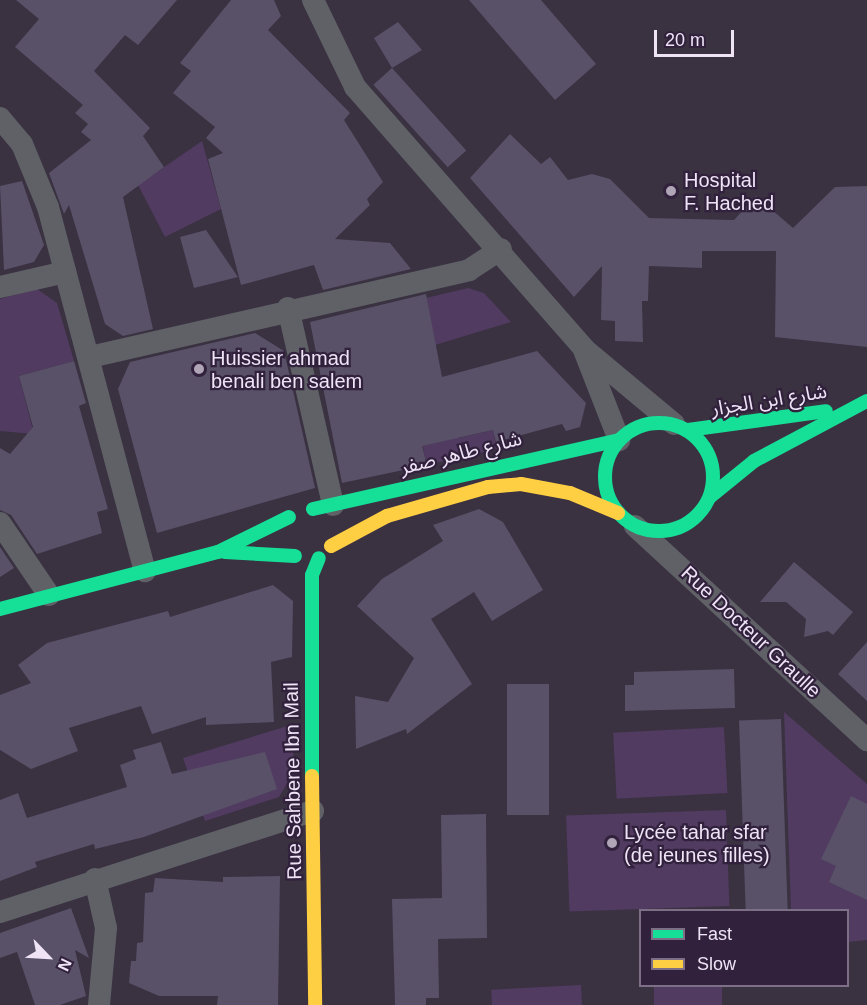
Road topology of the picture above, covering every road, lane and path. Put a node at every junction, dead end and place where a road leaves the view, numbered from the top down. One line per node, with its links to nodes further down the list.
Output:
1 (313, 0): 3 (street)
2 (0, 118): 4 (street)
3 (501, 249): 6 (street); 7 (street)
4 (65, 272): 5 (street); 8 (street)
5 (0, 287)
6 (288, 308): 8 (street); 13 (street)
7 (584, 349): 10 (street); 11 (street)
8 (90, 357): 21 (street)
9 (862, 403): 10 (main road, شارع ابن الجزار); 12 (main road, شارع ابن الجزار)
10 (681, 427): 11 (main road); 12 (main road)
11 (619, 440): 13 (main road, شارع طاهر صفر); 15 (main road)
12 (711, 496): 15 (main road)
13 (323, 507): 14 (main road); 17 (main road)
14 (289, 517): 18 (main road); 19 (main road)
15 (626, 520): 17 (main road, شارع طاهر صفر); 24 (street, Rue Docteur Graulle)
16 (0, 524): 22 (street)
17 (331, 546): 20 (main road)
18 (218, 552): 19 (main road); 21 (main road)
19 (295, 556): 20 (main road)
20 (319, 558): 25 (main road, Rue Sahbene Ibn Mail)
21 (145, 571): 22 (main road)
22 (50, 595): 23 (main road)
23 (0, 609)
24 (867, 740)
25 (313, 811): 26 (street); 29 (main road, Rue Sahbene Ibn Mail)
26 (94, 879): 27 (street); 28 (street)
27 (0, 912)
28 (99, 1005)
29 (315, 1005)

